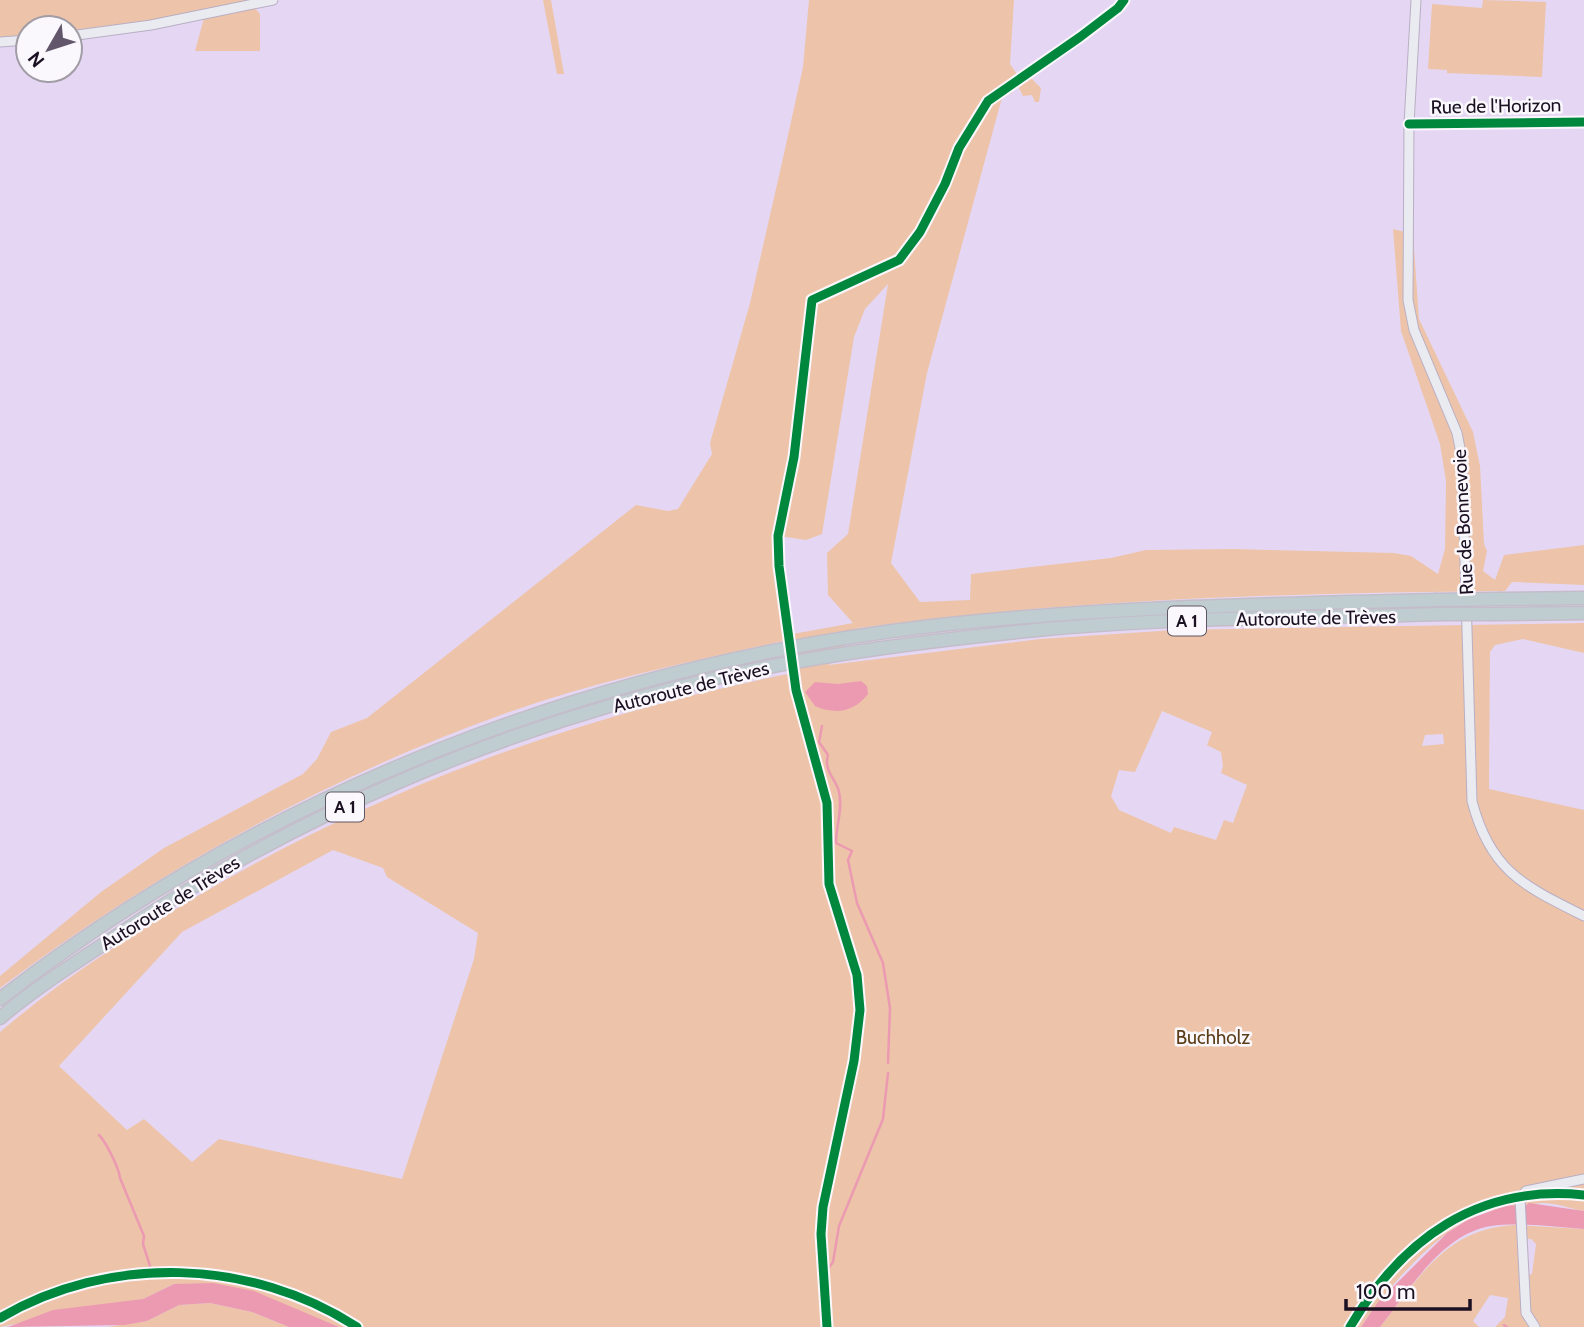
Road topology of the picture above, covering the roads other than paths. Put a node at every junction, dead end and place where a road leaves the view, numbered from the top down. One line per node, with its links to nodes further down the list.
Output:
1 (273, 0): 3 (main road)
2 (1416, 0): 5 (main road, Rue de Bonnevoie)
3 (84, 34)
4 (1584, 122): 5 (street, Rue de l'Horizon)
5 (1409, 124): 8 (main road, Rue de Bonnevoie)
6 (1584, 598): 9 (highway, Autoroute de Trèves / A 1, bridge)
7 (1584, 613): 10 (highway, Autoroute de Trèves / A 1, bridge)
8 (1584, 916)
9 (0, 999)
10 (0, 1018)
11 (1584, 1179): 12 (main road)
12 (1535, 1327)

